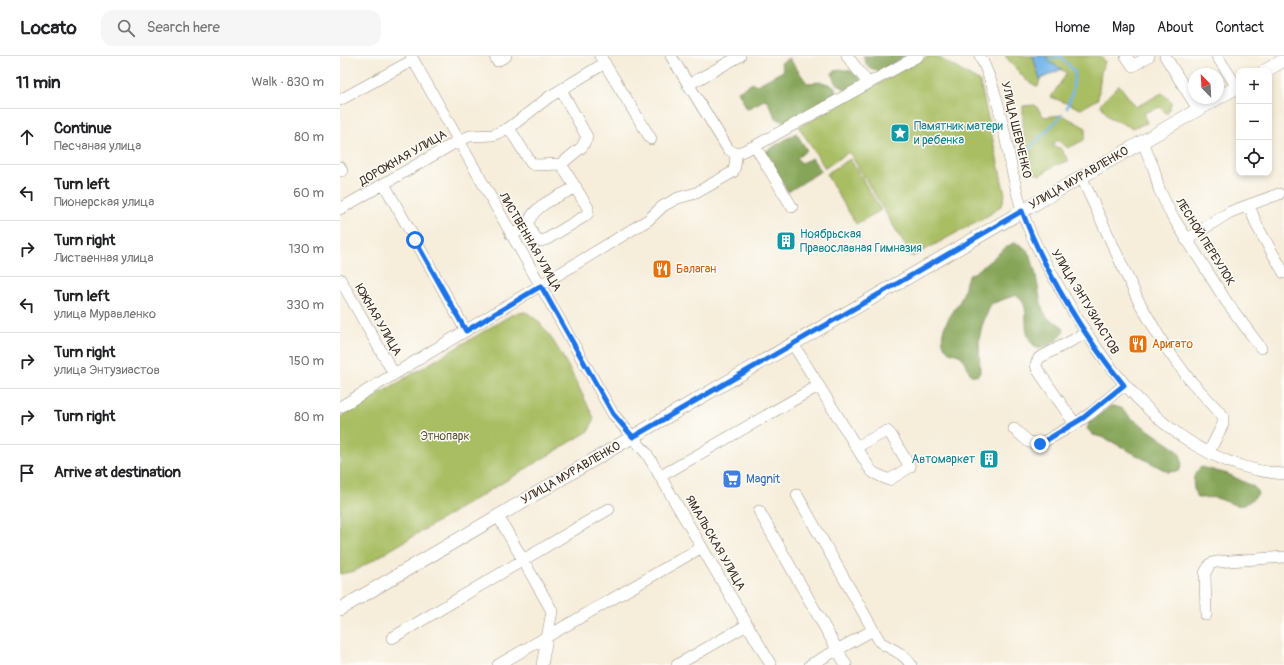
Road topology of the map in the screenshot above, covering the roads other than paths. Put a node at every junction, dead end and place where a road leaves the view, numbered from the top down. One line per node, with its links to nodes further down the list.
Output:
1 (494, 56): 2 (street)
2 (506, 56)
3 (671, 56): 18 (street)
4 (740, 56): 18 (street)
5 (847, 56): 16 (street)
6 (918, 56): 16 (street)
7 (980, 56): 39 (street, УЛИЦА ШЕВЧЕНКО)
8 (1126, 56): 9 (street)
9 (1149, 56)
10 (1165, 56): 24 (street)
11 (1218, 56): 17 (street)
12 (412, 58): 22 (street); 27 (street, ЛИСТВЕННАЯ УЛИЦА)
13 (1281, 59): 15 (main road)
14 (602, 60): 20 (street, ДОРОЖНАЯ УЛИЦА); 26 (street)
15 (1269, 68)
16 (868, 83): 29 (street)
17 (1236, 84)
18 (688, 85): 30 (street)
19 (1236, 88): 21 (main road, УЛИЦА МУРАВЛЕНКО)
20 (561, 90): 25 (street, ДОРОЖНАЯ УЛИЦА); 31 (street)
21 (1224, 95)
22 (340, 100)
23 (1208, 104): 24 (main road, УЛИЦА МУРАВЛЕНКО)
24 (1198, 110): 28 (main road, УЛИЦА МУРАВЛЕНКО)
25 (510, 128): 27 (street, ДОРОЖНАЯ УЛИЦА); 31 (street)
26 (651, 139)
27 (458, 141): 33 (street, ДОРОЖНАЯ УЛИЦА); 41 (street, ЛИСТВЕННАЯ УЛИЦА)
28 (1142, 141): 32 (main road, УЛИЦА МУРАВЛЕНКО); 42 (street, ЛЕСНОЙ ПЕРЕУЛОК)
29 (755, 146): 30 (street); 37 (street)
30 (736, 154): 45 (street)
31 (561, 164): 34 (street)
32 (1082, 176): 39 (main road, УЛИЦА МУРАВЛЕНКО); 59 (street)
33 (384, 184): 38 (street, ДОРОЖНАЯ УЛИЦА); 47 (street)
34 (576, 187): 40 (street); 40 (street)
35 (1279, 194): 36 (street)
36 (1249, 205): 42 (street); 43 (street)
37 (792, 207)
38 (340, 209)
39 (1022, 211): 48 (street, УЛИЦА ЭНТУЗИАСТОВ); 49 (main road, УЛИЦА МУРАВЛЕНКО)
40 (528, 226): 41 (street)
41 (511, 235): 45 (street, ЛИСТВЕННАЯ УЛИЦА)
42 (1186, 240): 50 (street, ЛЕСНОЙ ПЕРЕУЛОК)
43 (1284, 273)
44 (340, 279): 46 (street, ЮЖНАЯ УЛИЦА)
45 (541, 286): 47 (street); 57 (street, ЛИСТВЕННАЯ УЛИЦА)
46 (344, 294): 51 (street, ЮЖНАЯ УЛИЦА)
47 (466, 331): 51 (street)
48 (1086, 333): 52 (street, УЛИЦА ЭНТУЗИАСТОВ); 55 (street)
49 (793, 344): 53 (street); 57 (main road, УЛИЦА МУРАВЛЕНКО)
50 (1261, 348)
51 (394, 374): 54 (street)
52 (1124, 385): 55 (street); 59 (street, УЛИЦА ЭНТУЗИАСТОВ)
53 (818, 386): 58 (street); 61 (street)
54 (340, 407)
55 (1074, 424): 56 (street)
56 (1014, 429)
57 (633, 437): 61 (street, ЯМАЛЬСКАЯ УЛИЦА); 65 (main road, УЛИЦА МУРАВЛЕНКО)
58 (856, 447): 58 (street)
59 (1209, 452): 60 (street, УЛИЦА ЭНТУЗИАСТОВ)
60 (1284, 474)
61 (661, 476): 66 (street, ЯМАЛЬСКАЯ УЛИЦА)
62 (797, 495): 72 (street)
63 (609, 509): 68 (street)
64 (759, 511): 75 (street)
65 (498, 516): 68 (street); 69 (main road, УЛИЦА МУРАВЛЕНКО)
66 (702, 547): 71 (street, ЯМАЛЬСКАЯ УЛИЦА); 73 (street)
67 (1284, 557): 70 (street)
68 (523, 560): 73 (street); 74 (street)
69 (340, 609)
70 (1206, 615)
71 (747, 625): 76 (street); 79 (street, ЯМАЛЬСКАЯ УЛИЦА)
72 (873, 630): 75 (street); 82 (street)
73 (548, 636): 77 (street); 78 (street)
74 (392, 638)
75 (837, 650): 80 (street); 81 (street)
76 (684, 664)
77 (498, 665)
78 (542, 665)
79 (771, 665)
80 (810, 665)
81 (846, 665)
82 (911, 665)

